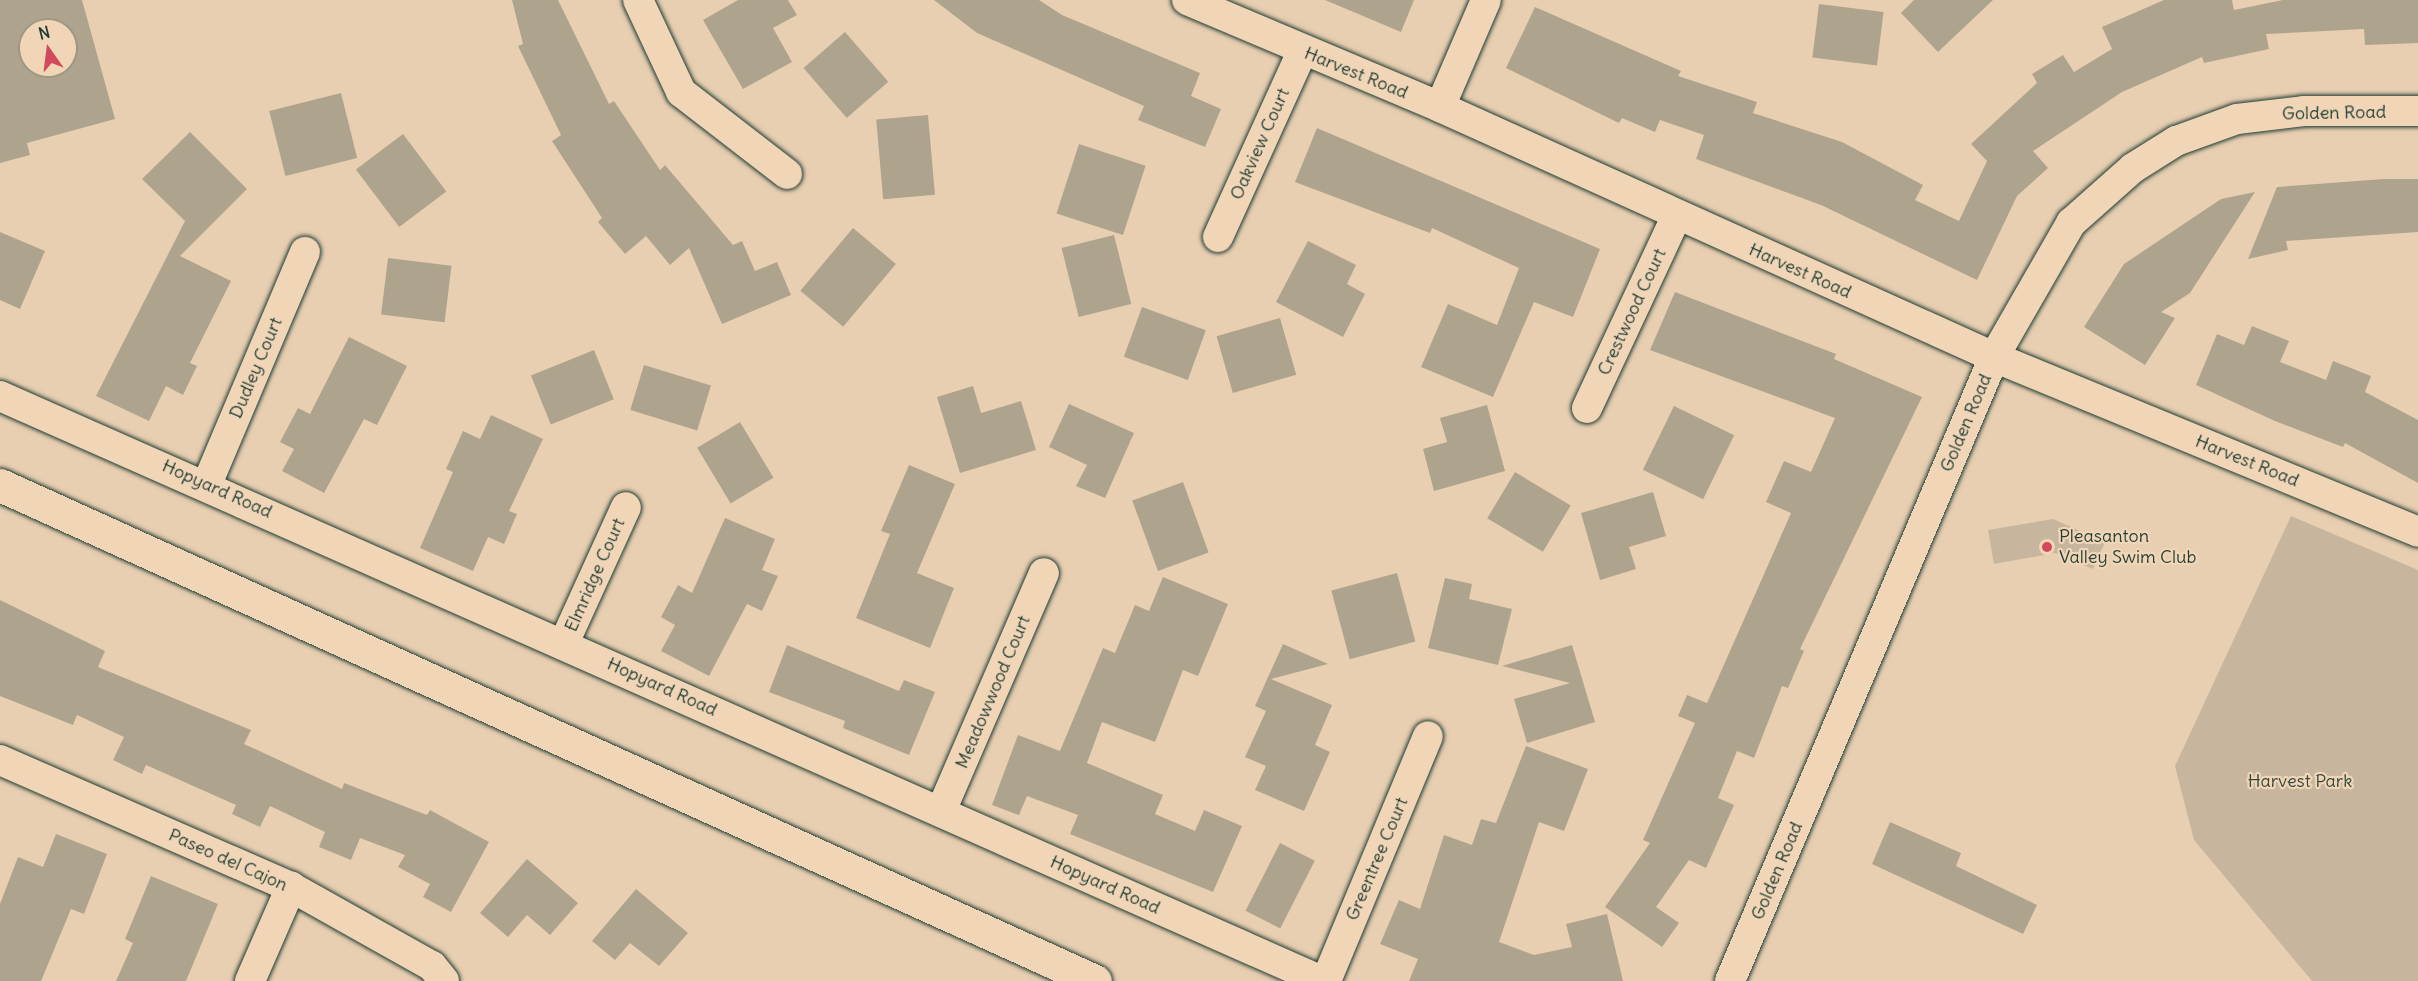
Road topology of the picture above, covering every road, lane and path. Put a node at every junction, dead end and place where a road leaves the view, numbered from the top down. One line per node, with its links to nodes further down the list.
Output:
1 (638, 0): 7 (street)
2 (1187, 0): 4 (street, Harvest Road)
3 (1486, 0): 5 (street)
4 (1302, 52): 5 (street, Harvest Road); 9 (street, Oakview Court)
5 (1440, 107): 8 (street, Harvest Road)
6 (2418, 111): 11 (street, Golden Road)
7 (787, 174)
8 (1676, 217): 11 (street, Harvest Road); 13 (street, Crestwood Court)
9 (1218, 237)
10 (305, 252): 14 (street, Dudley Court)
11 (1994, 357): 17 (street, Harvest Road); 28 (street, Golden Road)
12 (0, 396): 14 (street, Hopyard Road)
13 (1587, 408)
14 (207, 484): 19 (street, Hopyard Road)
15 (0, 486): 26 (main road)
16 (626, 507): 19 (street, Elmridge Court)
17 (2418, 532)
18 (1044, 573): 22 (street, Meadowwood Court)
19 (564, 643): 22 (street, Hopyard Road)
20 (1428, 736): 27 (street, Greentree Court)
21 (0, 761): 23 (street, Paseo del Cajon)
22 (941, 812): 27 (street, Hopyard Road)
23 (291, 887): 24 (street); 25 (street, Paseo del Cajon)
24 (250, 981)
25 (444, 981)
26 (1095, 981)
27 (1324, 981)
28 (1730, 981)

